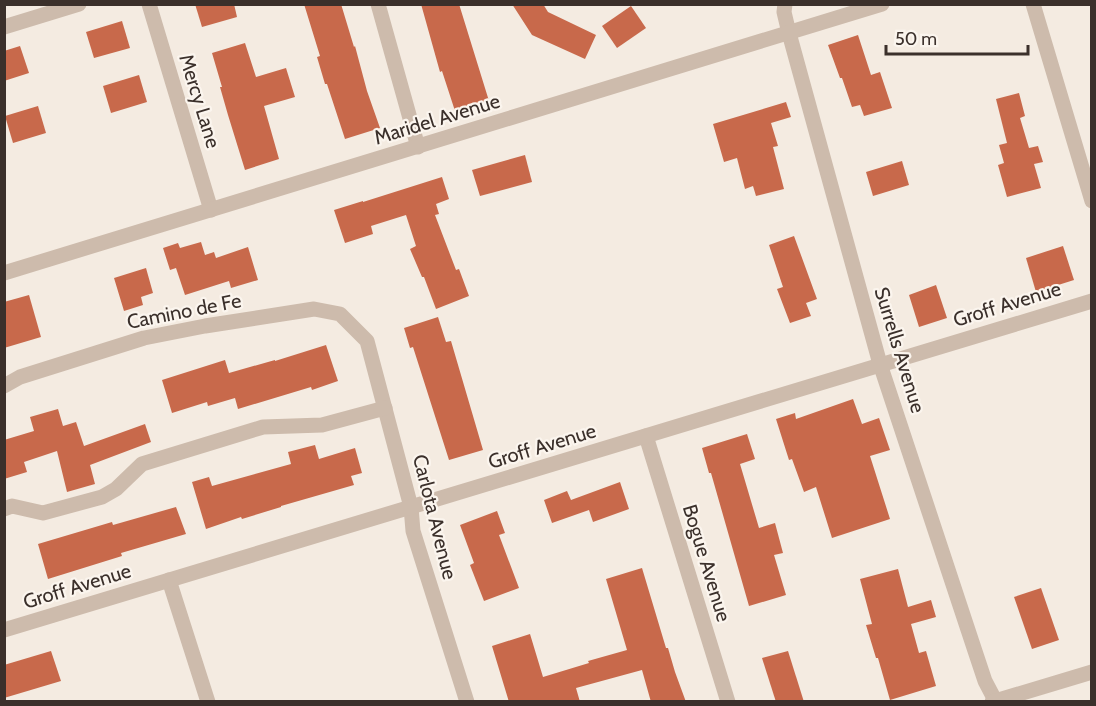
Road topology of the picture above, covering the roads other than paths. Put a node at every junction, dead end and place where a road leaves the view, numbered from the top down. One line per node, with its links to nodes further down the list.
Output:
1 (79, 4): 7 (street)
2 (149, 4): 11 (street, Mercy Lane)
3 (378, 4): 9 (street)
4 (784, 4): 8 (street, Surrells Avenue)
5 (882, 4): 8 (street, Maridel Avenue)
6 (1033, 4): 10 (street)
7 (4, 27)
8 (789, 33): 9 (street, Maridel Avenue); 15 (street, Surrells Avenue)
9 (418, 147): 11 (street, Maridel Avenue)
10 (1092, 201)
11 (211, 210): 12 (street, Maridel Avenue)
12 (5, 271)
13 (1092, 301): 15 (street, Groff Avenue)
14 (367, 341): 16 (street, Camino de Fe); 17 (street, Carlota Avenue)
15 (880, 364): 18 (street, Groff Avenue); 24 (street, Surrells Avenue)
16 (4, 386)
17 (385, 408): 19 (street, Carlota Avenue); 20 (street)
18 (646, 436): 19 (street, Groff Avenue); 27 (street, Bogue Avenue)
19 (411, 507): 21 (street, Groff Avenue); 26 (street, Carlota Avenue)
20 (4, 509)
21 (169, 580): 22 (street, Groff Avenue); 25 (street)
22 (4, 630)
23 (1092, 672): 24 (street)
24 (994, 701)
25 (208, 702)
26 (467, 702)
27 (728, 702)

